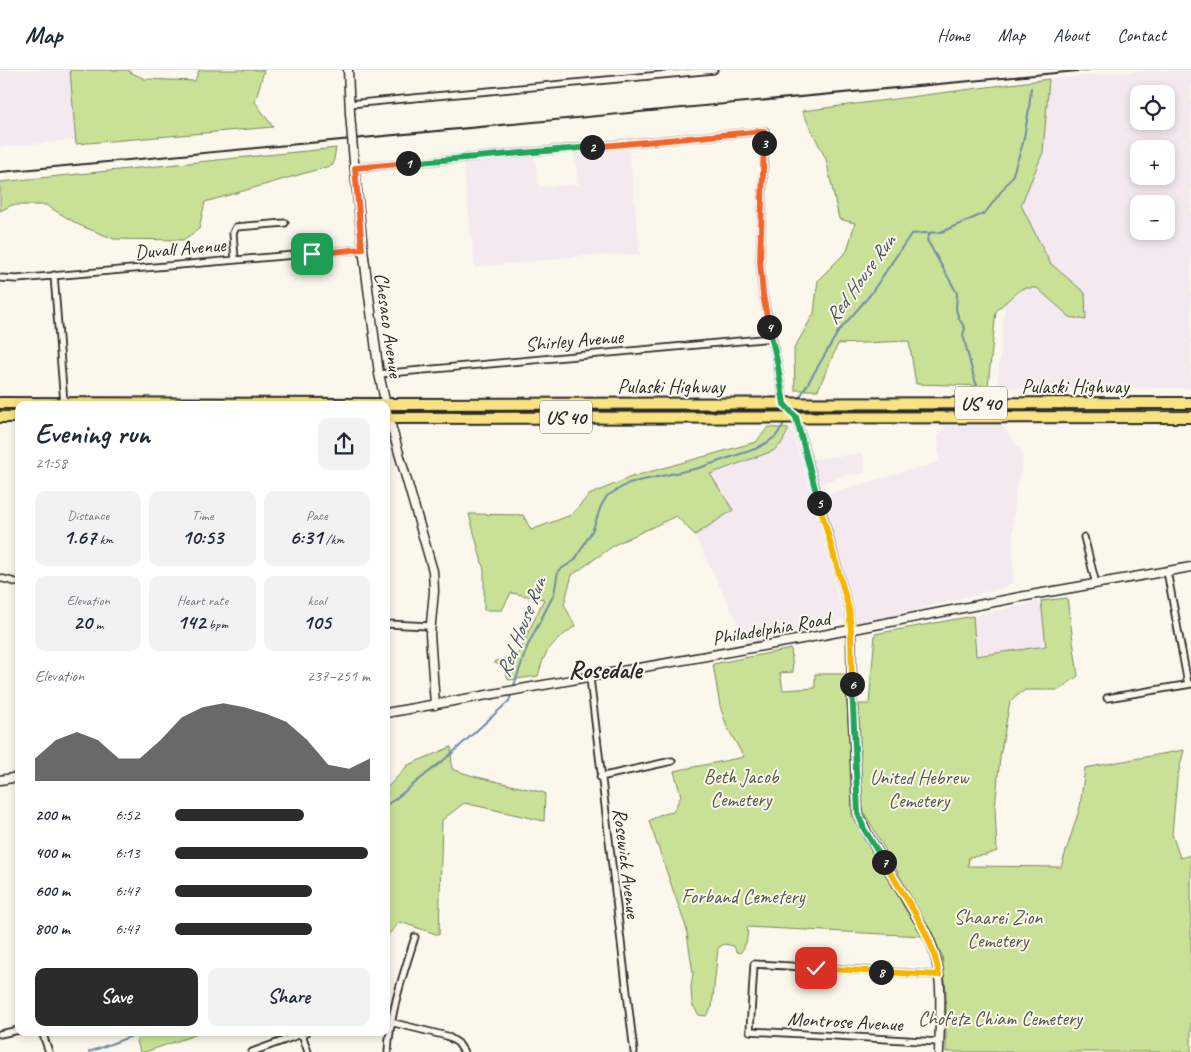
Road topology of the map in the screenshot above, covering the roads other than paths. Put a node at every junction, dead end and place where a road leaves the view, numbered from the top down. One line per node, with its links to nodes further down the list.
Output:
1 (348, 70): 3 (street, Chesaco Avenue)
2 (714, 70): 3 (street)
3 (349, 104): 4 (street, Chesaco Avenue, bridge)
4 (354, 165): 6 (street, Chesaco Avenue); 10 (street)
5 (285, 223): 7 (street)
6 (362, 249): 7 (street, Duvall Avenue); 11 (street, Chesaco Avenue)
7 (235, 260): 8 (street, Duvall Avenue)
8 (54, 275): 9 (street, Duvall Avenue); 12 (street)
9 (0, 278)
10 (772, 338): 11 (street, Shirley Avenue); 17 (street)
11 (379, 374): 13 (street, Chesaco Avenue)
12 (64, 401)
13 (384, 401)
14 (0, 403): 15 (highway, Pulaski Highway / US 40)
15 (15, 403)
16 (1191, 403): 17 (highway, Pulaski Highway / US 40)
17 (784, 404): 18 (highway, Pulaski Highway / US 40); 22 (street)
18 (390, 410)
19 (390, 410): 22 (highway, Pulaski Highway / US 40)
20 (0, 417): 21 (highway)
21 (15, 417)
22 (796, 417): 23 (highway, Pulaski Highway / US 40); 33 (street)
23 (1191, 417)
24 (390, 424): 32 (street, Chesaco Avenue)
25 (1084, 537): 30 (street)
26 (1191, 566): 27 (street, Philadelphia Road)
27 (1167, 571): 30 (street, Philadelphia Road); 35 (street)
28 (0, 578): 29 (street)
29 (15, 582)
30 (1096, 584): 33 (street, Philadelphia Road)
31 (390, 624): 32 (street)
32 (430, 626): 37 (street, Chesaco Avenue)
33 (851, 630): 34 (street, Philadelphia Road); 44 (street)
34 (590, 678): 37 (street, Philadelphia Road); 40 (street, Rosewick Avenue)
35 (1190, 684): 36 (street)
36 (1107, 698)
37 (435, 705): 38 (street, Philadelphia Road)
38 (390, 712)
39 (672, 762): 40 (street)
40 (600, 777): 59 (street, Rosewick Avenue)
41 (15, 778): 42 (street)
42 (0, 780)
43 (415, 936): 45 (street)
44 (939, 975): 53 (street); 53 (street, Montrose Avenue)
45 (390, 1014)
46 (390, 1022): 58 (street)
47 (15, 1031): 48 (street)
48 (0, 1034)
49 (43, 1036): 54 (street)
50 (298, 1036): 55 (street)
51 (304, 1036): 56 (street)
52 (388, 1036): 57 (street)
53 (939, 1042): 60 (street)
54 (49, 1052)
55 (252, 1052)
56 (308, 1052)
57 (388, 1052)
58 (464, 1052)
59 (634, 1052)
60 (939, 1052)

